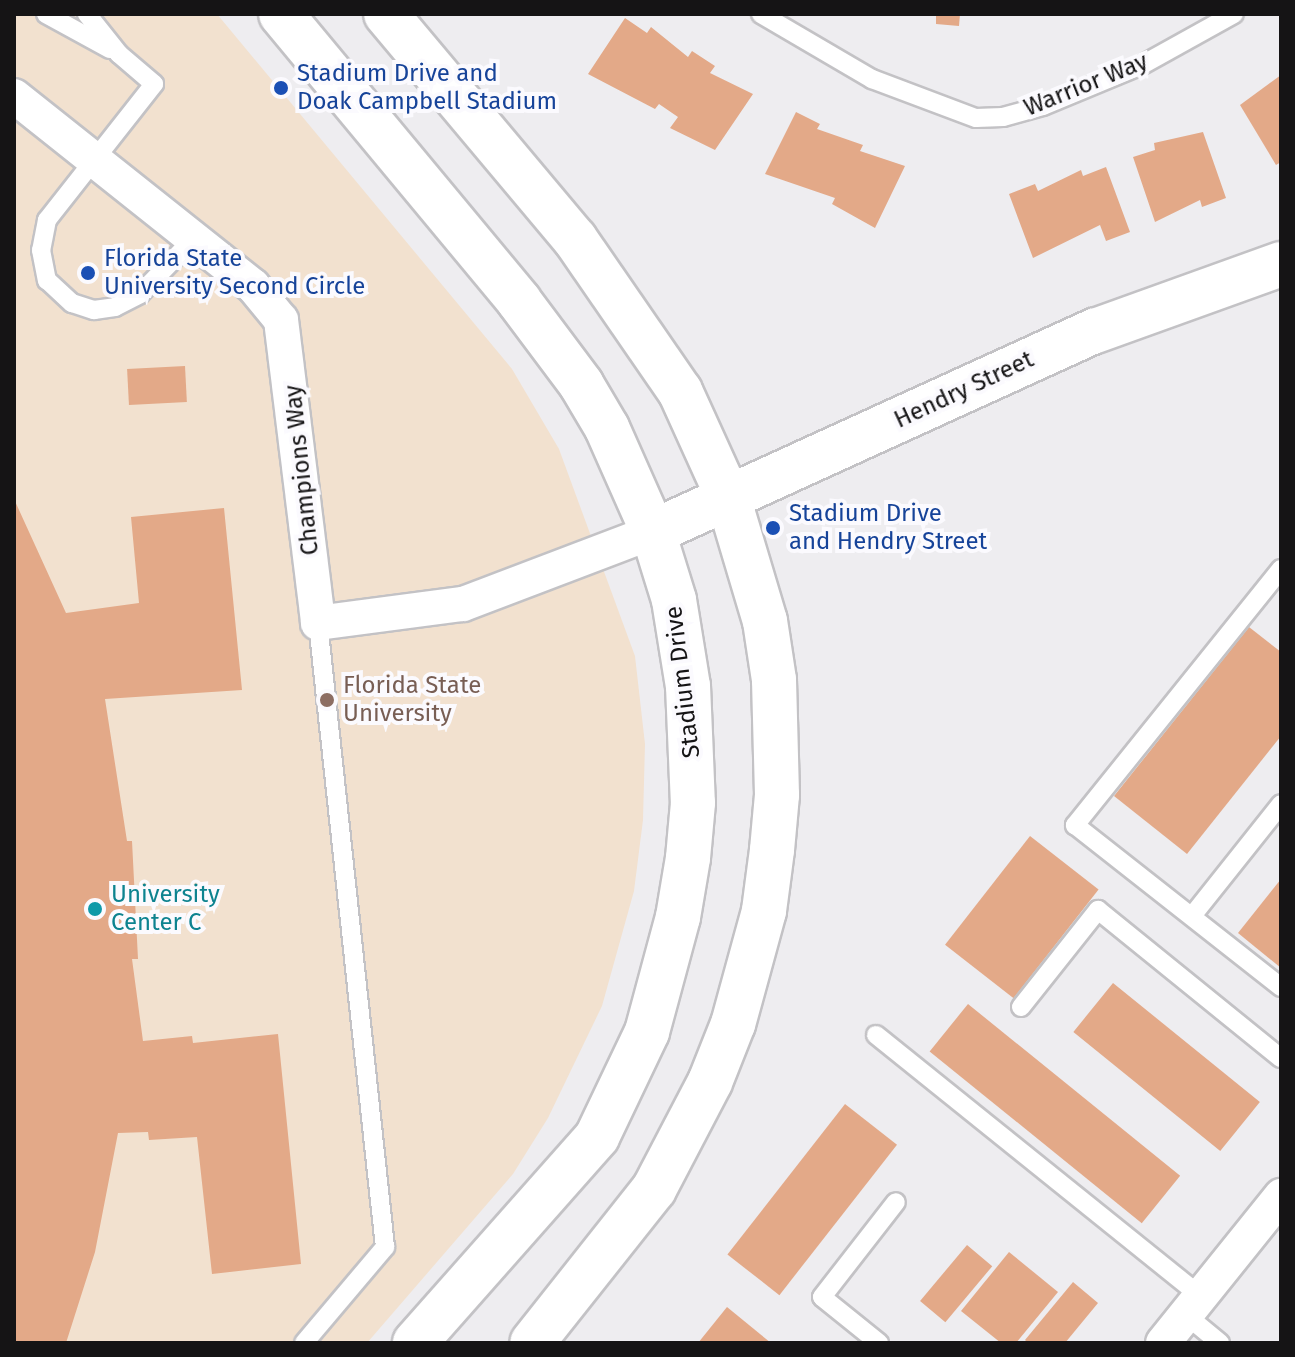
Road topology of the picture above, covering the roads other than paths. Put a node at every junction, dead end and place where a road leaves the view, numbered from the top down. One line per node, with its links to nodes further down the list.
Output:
1 (46, 14): 8 (lane)
2 (87, 14): 8 (lane)
3 (281, 14): 14 (main road, Stadium Drive)
4 (386, 14): 13 (main road)
5 (761, 14): 7 (lane, Warrior Way)
6 (1234, 14): 7 (lane, Warrior Way)
7 (792, 22)
8 (119, 54): 10 (lane)
9 (14, 96): 10 (street, Champions Way)
10 (93, 159): 11 (street, Champions Way); 11 (lane)
11 (194, 238): 16 (street, Champions Way)
12 (1281, 264): 13 (main road, Hendry Street)
13 (728, 497): 14 (main road, Hendry Street); 28 (main road)
14 (653, 532): 16 (street); 27 (main road, Stadium Drive)
15 (1281, 569): 18 (lane)
16 (318, 623): 26 (lane)
17 (1281, 804): 18 (lane)
18 (1192, 916): 19 (lane)
19 (1281, 987)
20 (1021, 1007): 22 (lane)
21 (876, 1035): 25 (lane)
22 (1281, 1058)
23 (1281, 1196): 25 (street)
24 (896, 1202): 29 (lane)
25 (1193, 1305): 30 (street); 31 (lane)
26 (304, 1343)
27 (415, 1343)
28 (532, 1343)
29 (879, 1343)
30 (1163, 1343)
31 (1220, 1343)

